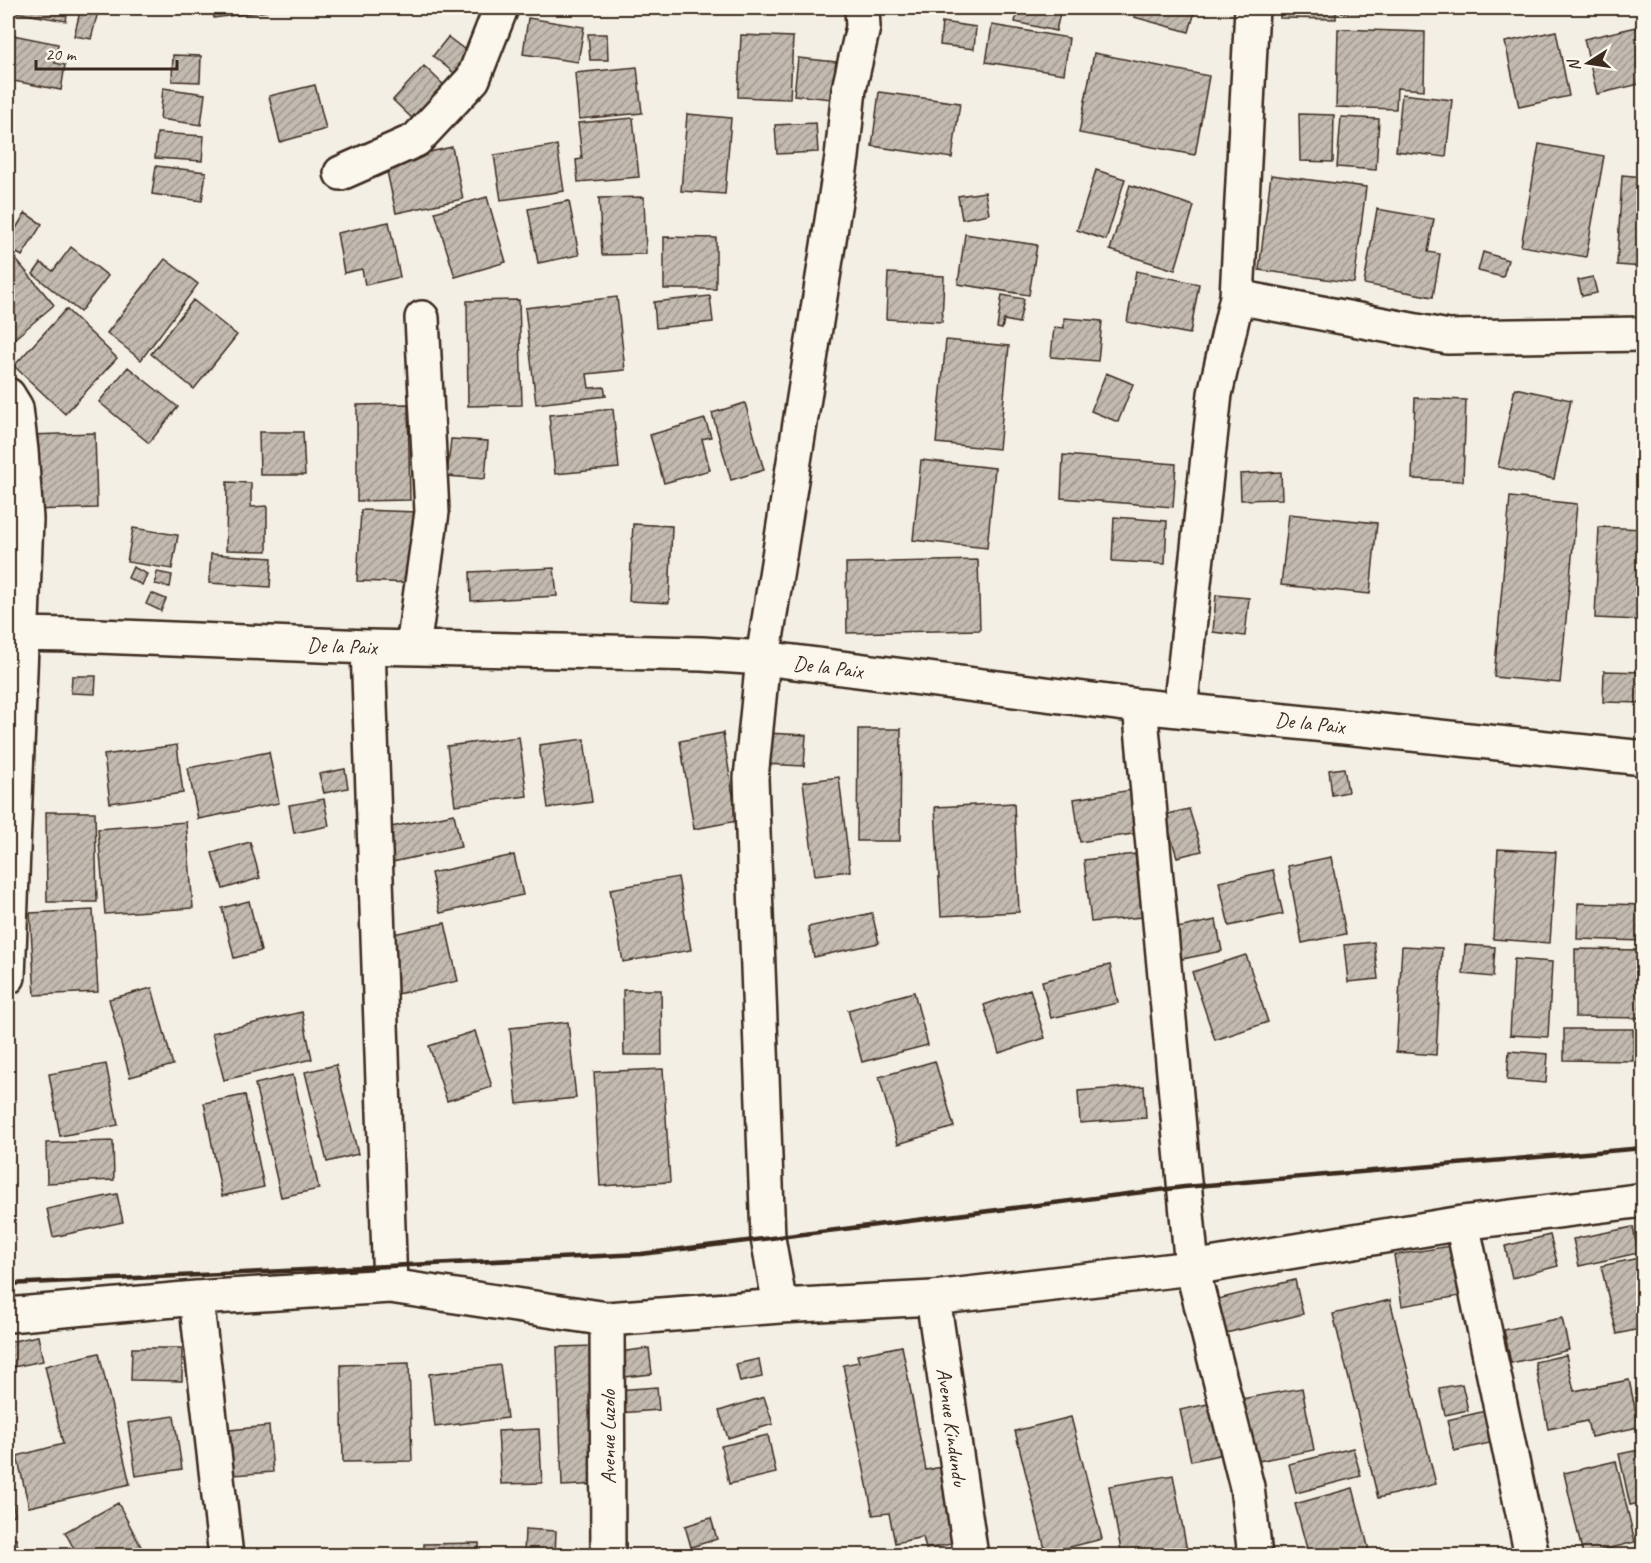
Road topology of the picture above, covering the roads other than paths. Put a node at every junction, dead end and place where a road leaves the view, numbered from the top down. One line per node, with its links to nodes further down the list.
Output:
1 (501, 8): 4 (street)
2 (862, 8): 12 (street)
3 (1252, 8): 5 (street)
4 (341, 173)
5 (1237, 297): 7 (street); 14 (street)
6 (422, 318): 11 (street)
7 (1644, 334)
8 (8, 395): 9 (street)
9 (14, 634): 10 (street, De la Paix); 16 (street)
10 (368, 647): 11 (street, De la Paix); 20 (street)
11 (413, 648): 12 (street, De la Paix)
12 (763, 658): 13 (street, De la Paix); 23 (street)
13 (1140, 706): 14 (street, De la Paix); 19 (street)
14 (1180, 710): 15 (street, De la Paix)
15 (1644, 758)
16 (8, 977)
17 (1644, 1200): 18 (street)
18 (1462, 1223): 19 (street); 30 (street)
19 (1192, 1268): 22 (street); 29 (street)
20 (390, 1286): 21 (street); 25 (street)
21 (196, 1298): 24 (street); 26 (street)
22 (933, 1298): 23 (street); 28 (street, Avenue Kindundu)
23 (780, 1306): 25 (street)
24 (8, 1315)
25 (608, 1319): 27 (street, Avenue Luzolo)
26 (226, 1556)
27 (608, 1556)
28 (970, 1556)
29 (1255, 1556)
30 (1532, 1556)

